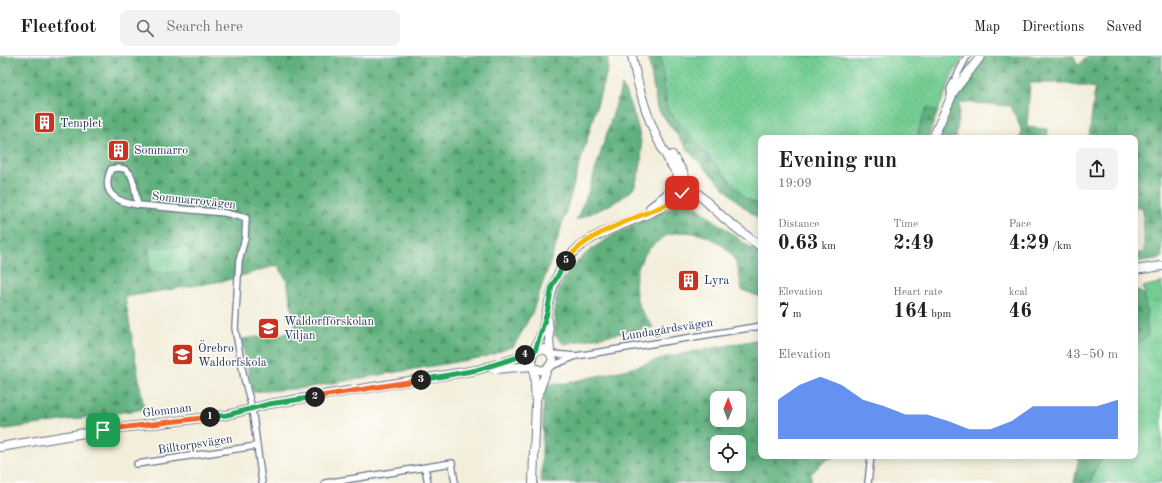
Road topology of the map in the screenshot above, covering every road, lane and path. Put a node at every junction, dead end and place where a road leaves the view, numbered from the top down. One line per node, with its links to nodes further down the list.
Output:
1 (632, 56): 6 (street)
2 (967, 56): 4 (street)
3 (981, 56): 4 (street)
4 (951, 97): 5 (street)
5 (934, 135)
6 (687, 182): 8 (street); 11 (street)
7 (138, 205): 7 (street, Sommarrovägen); 20 (street, Sommarrovägen)
8 (758, 245)
9 (1162, 266): 10 (street)
10 (1138, 270)
11 (547, 313): 13 (street); 14 (street)
12 (758, 326): 15 (street, Lundagårdsvägen)
13 (534, 352): 14 (street); 16 (street); 18 (street, Glomman)
14 (550, 353): 15 (street, Lundagårdsvägen); 17 (street)
15 (576, 356): 17 (street, Lundagårdsvägen)
16 (534, 367): 17 (street); 18 (street, Glomman); 19 (street)
17 (548, 368): 19 (street)
18 (477, 370): 20 (street, Glomman)
19 (536, 402): 30 (street)
20 (252, 408): 21 (street); 22 (street, Glomman)
21 (256, 446): 24 (street, Billtorpsvägen); 26 (street)
22 (0, 447)
23 (871, 459): 31 (street)
24 (137, 464)
25 (425, 468): 27 (street); 28 (street); 29 (street)
26 (262, 483)
27 (325, 483)
28 (428, 483)
29 (455, 483)
30 (533, 483)
31 (868, 483)

